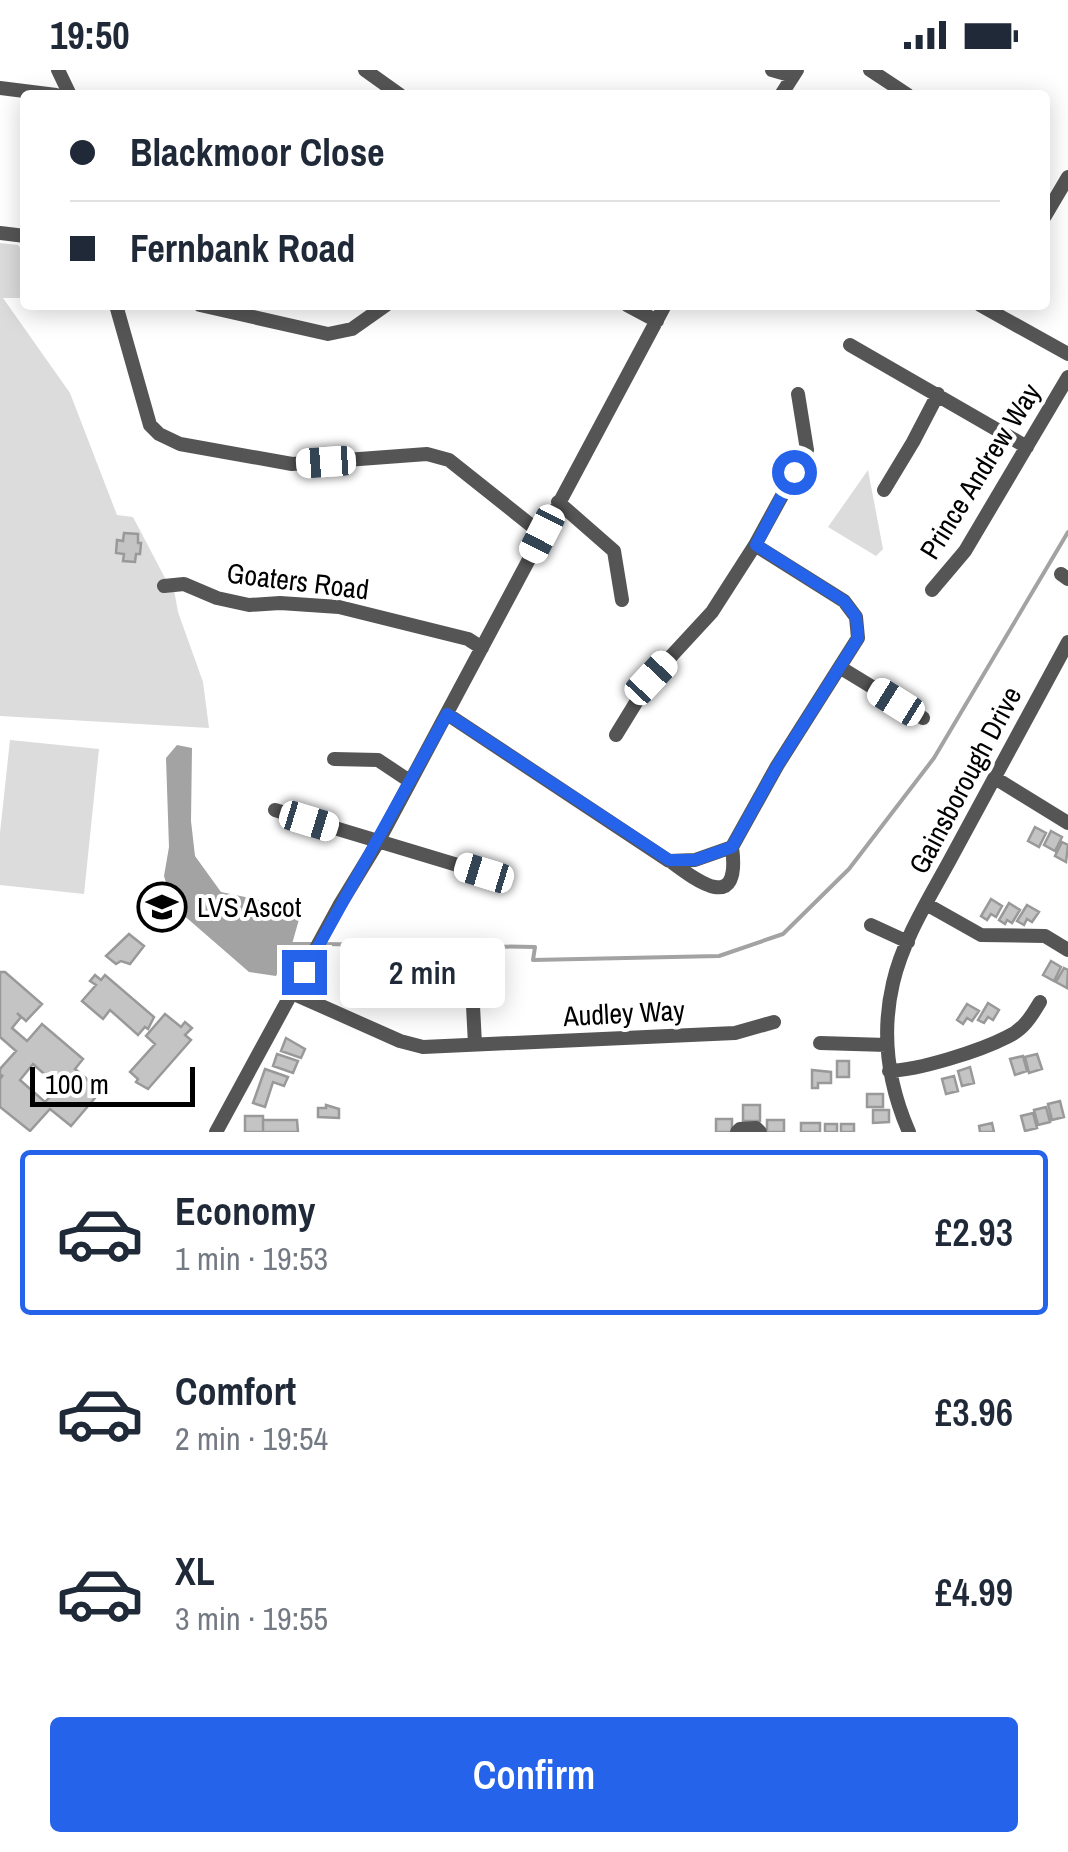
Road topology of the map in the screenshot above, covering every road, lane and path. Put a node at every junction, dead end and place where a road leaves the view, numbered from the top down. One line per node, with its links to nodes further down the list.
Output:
1 (365, 70): 5 (street)
2 (772, 70): 4 (street)
3 (870, 70): 6 (street)
4 (795, 73)
5 (393, 90)
6 (900, 90)
7 (1068, 177): 9 (street)
8 (1050, 186): 9 (street)
9 (1060, 192): 10 (street)
10 (1050, 208)
11 (117, 310): 26 (street)
12 (222, 310): 13 (street)
13 (379, 310)
14 (636, 310): 17 (street)
15 (662, 310): 17 (street)
16 (992, 310): 19 (street)
17 (656, 321): 25 (street)
18 (850, 344): 22 (street)
19 (1068, 354)
20 (1068, 377): 23 (street, Prince Andrew Way)
21 (798, 394): 27 (street)
22 (938, 394): 23 (street); 24 (street)
23 (1027, 447): 29 (street, Prince Andrew Way)
24 (884, 490)
25 (558, 502): 26 (street); 30 (street)
26 (542, 534): 32 (street)
27 (756, 545): 33 (street); 36 (street)
28 (164, 586): 32 (street, Goaters Road)
29 (932, 590)
30 (622, 600)
31 (1068, 642): 38 (street, Gainsborough Drive)
32 (482, 648): 34 (street)
33 (841, 668): 35 (street); 43 (street)
34 (447, 714): 39 (street); 44 (street)
35 (923, 718)
36 (616, 735)
37 (334, 759): 39 (street)
38 (994, 778): 41 (street); 46 (street, Gainsborough Drive)
39 (408, 780): 42 (street)
40 (275, 810): 42 (street)
41 (1068, 824)
42 (378, 842): 45 (street); 51 (street)
43 (732, 847): 44 (street); 44 (street)
44 (669, 860)
45 (484, 873)
46 (926, 904): 48 (street, Gainsborough Drive); 49 (street)
47 (871, 925): 48 (street)
48 (908, 942): 56 (street, Gainsborough Drive)
49 (1068, 950)
50 (472, 987): 55 (street)
51 (292, 993): 55 (street, Audley Way); 58 (street)
52 (1040, 1002): 57 (street)
53 (774, 1022): 55 (street, Audley Way)
54 (820, 1043): 56 (street)
55 (475, 1044)
56 (887, 1046): 57 (street, Gainsborough Drive)
57 (889, 1071): 61 (street, Gainsborough Drive)
58 (216, 1132)
59 (737, 1132): 60 (street)
60 (760, 1132)
61 (909, 1132)

